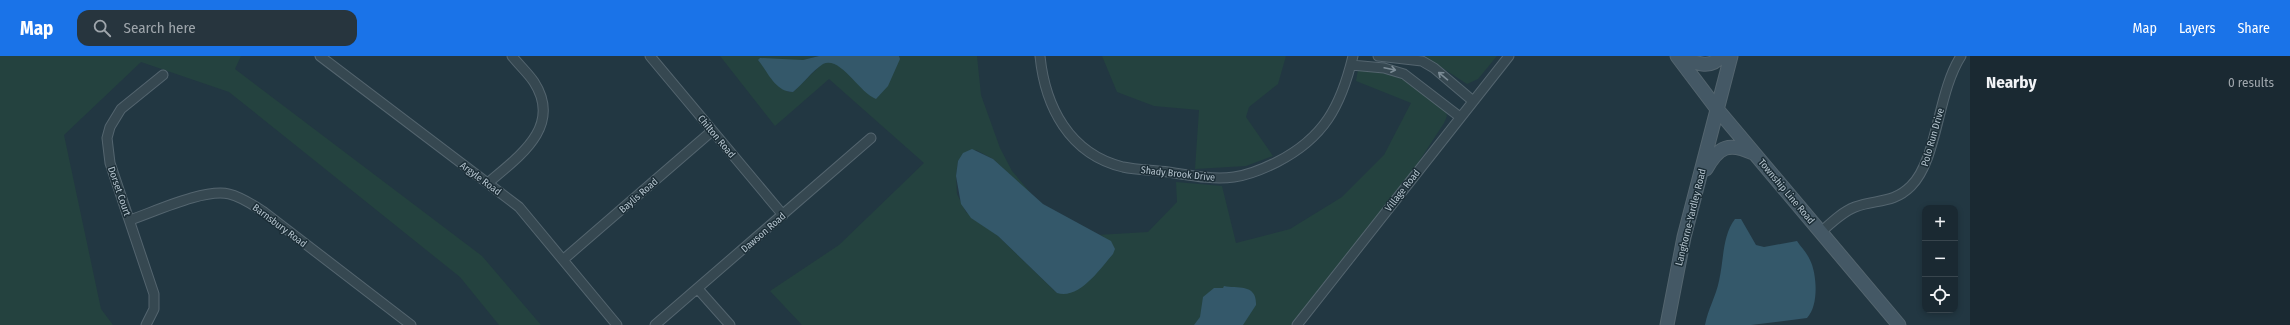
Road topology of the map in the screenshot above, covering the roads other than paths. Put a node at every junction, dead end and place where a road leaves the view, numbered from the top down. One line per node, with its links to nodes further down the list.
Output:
1 (320, 56): 20 (street, Argyle Road)
2 (512, 56): 20 (street)
3 (650, 56): 17 (street, Chilton Road)
4 (1040, 56): 12 (street, Shady Brook Drive)
5 (1378, 56): 14 (street, one-way to 5)
6 (1509, 56): 14 (street, Village Road)
7 (1677, 56): 15 (main road, Township Line Road)
8 (1680, 56): 9 (main road)
9 (1720, 56)
10 (1731, 56): 15 (main road, Langhorne-Yardley Road)
11 (1960, 56): 24 (street, Polo Run Drive)
12 (1352, 61): 16 (street, Shady Brook Drive, one-way to 16)
13 (163, 75): 23 (street, Dorset Court)
14 (1473, 101): 16 (street, Village Road)
15 (1717, 109): 19 (main road, Township Line Road); 21 (main road, Langhorne-Yardley Road)
16 (1460, 117): 32 (street, Village Road)
17 (712, 131): 22 (street, Chilton Road); 25 (street, Baylis Road)
18 (871, 138): 22 (street, Dawson Road)
19 (1755, 154): 21 (main road); 24 (main road, Township Line Road)
20 (488, 183): 25 (street, Argyle Road)
21 (1698, 184): 33 (main road, Langhorne-Yardley Road)
22 (783, 215): 26 (street, Dawson Road)
23 (130, 220): 27 (street, Dorset Court); 28 (street, Barnsbury Road)
24 (1821, 232): 34 (main road, Township Line Road)
25 (564, 259): 29 (street, Argyle Road)
26 (698, 289): 30 (street, Dawson Road); 31 (street)
27 (146, 325)
28 (411, 325)
29 (617, 325)
30 (655, 325)
31 (730, 325)
32 (1297, 325)
33 (1667, 325)
34 (1899, 325)

